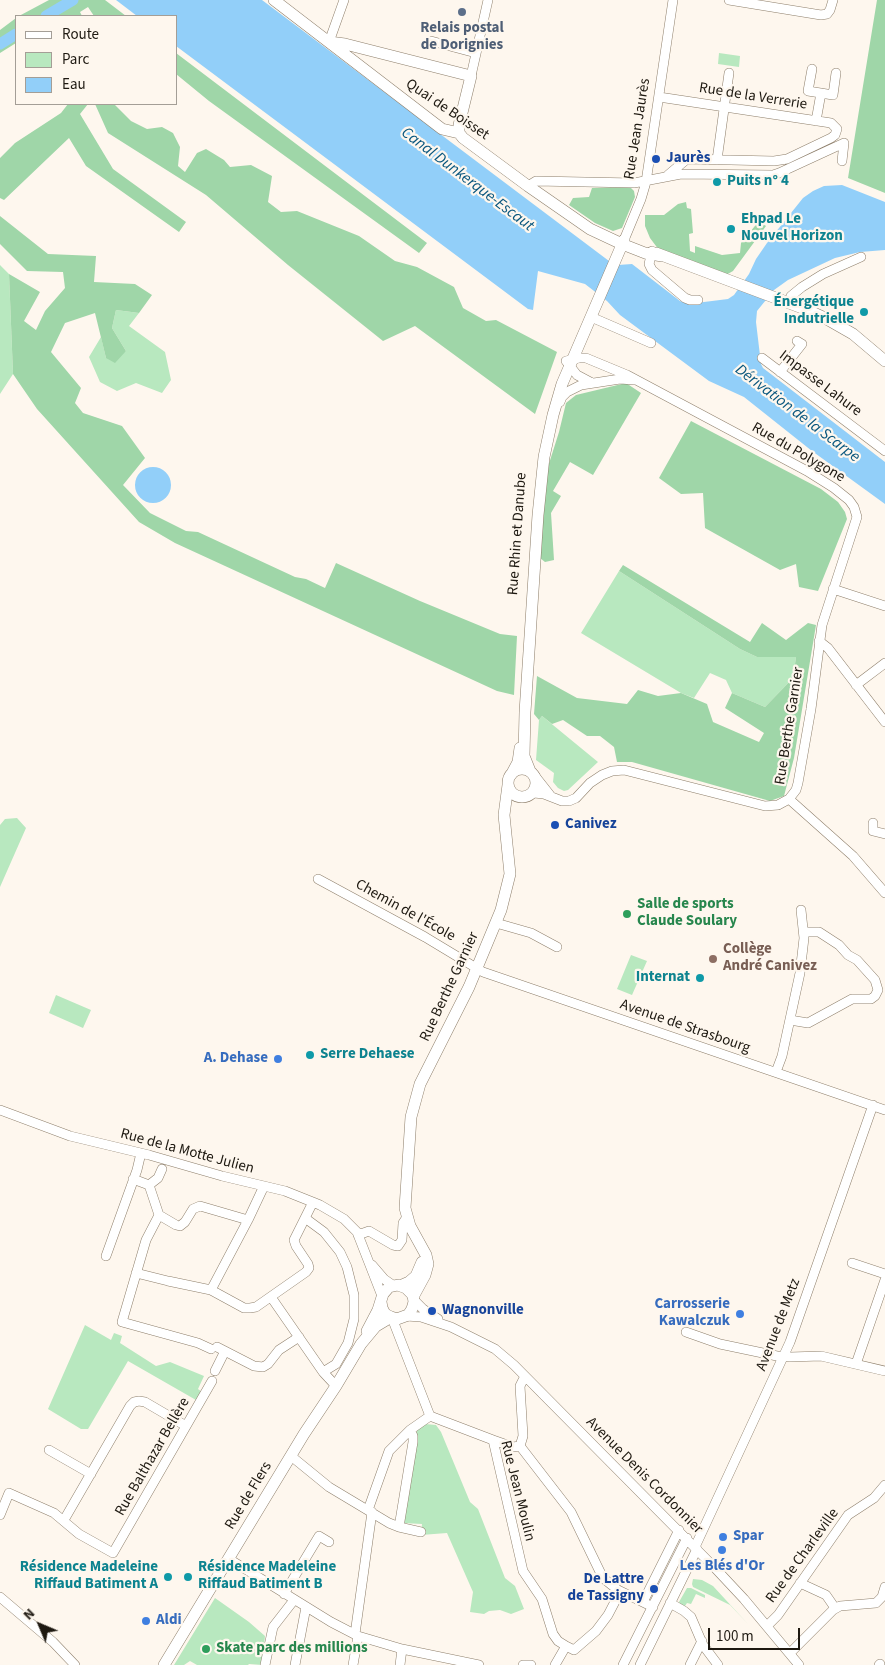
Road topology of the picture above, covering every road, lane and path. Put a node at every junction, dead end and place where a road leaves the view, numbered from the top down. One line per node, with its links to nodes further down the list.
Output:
1 (274, 0): 8 (main road, Quai de Boisset)
2 (344, 0): 8 (street)
3 (488, 0): 9 (street)
4 (673, 0): 15 (street, Rue Jean Jaurès)
5 (728, 0): 6 (street)
6 (833, 0)
7 (431, 41): 9 (street)
8 (329, 42): 13 (main road); 18 (main road, Quai de Boisset)
9 (476, 53): 13 (street)
10 (812, 69): 14 (street)
11 (729, 73): 16 (street)
12 (836, 73): 14 (street)
13 (471, 76): 18 (main road)
14 (820, 93): 17 (street)
15 (659, 97): 16 (street, Rue de la Verrerie); 22 (street, Rue Jean Jaurès)
16 (724, 106): 17 (street, Rue de la Verrerie); 19 (street)
17 (816, 121): 19 (street, Rue de la Verrerie)
18 (459, 133): 23 (main road, Quai de Boisset)
19 (716, 160): 21 (street)
20 (842, 161): 21 (street)
21 (668, 176): 22 (street)
22 (646, 182): 23 (street); 24 (street, Rue Jean Jaurès)
23 (528, 186): 24 (main road, Quai de Boisset)
24 (623, 242): 25 (main road, Quai de Boisset); 28 (main road, Rue Jean Jaurès)
25 (655, 254): 27 (street); 29 (main road, Quai de Boisset)
26 (862, 257): 29 (street)
27 (698, 300)
28 (596, 301): 30 (main road, Rue Rhin et Danube); 37 (main road, Rue Rhin et Danube)
29 (788, 303): 36 (main road, Quai de Boisset)
30 (591, 317): 31 (main road, Rue Rhin et Danube); 33 (street)
31 (581, 338): 35 (street); 37 (main road, Rue Rhin et Danube)
32 (797, 341): 38 (street)
33 (651, 342)
34 (762, 358): 38 (street, Impasse Lahure)
35 (594, 360): 37 (street, Rue du Polygone); 40 (street, Rue du Polygone)
36 (885, 361)
37 (569, 362): 39 (street); 41 (main road, Rue Rhin et Danube); 50 (main road, Rue Rhin et Danube)
38 (780, 372): 42 (street, Impasse Lahure)
39 (592, 383): 40 (street, Rue du Polygone); 41 (street, Rue du Polygone)
40 (641, 383): 43 (street, Rue du Polygone)
41 (550, 431): 49 (main road, Rue Rhin et Danube)
42 (885, 450)
43 (833, 589): 44 (street); 45 (street, Rue du Polygone)
44 (885, 606)
45 (819, 641): 47 (street); 54 (street, Rue Berthe Garnier)
46 (885, 663): 47 (street)
47 (856, 685): 48 (street)
48 (884, 720)
49 (532, 773): 50 (main road); 51 (main road); 53 (street)
50 (510, 780): 52 (main road); 55 (main road, Rue Berthe Garnier)
51 (534, 792): 52 (main road); 53 (street, Rue Berthe Garnier)
52 (519, 797): 55 (main road, Rue Berthe Garnier)
53 (552, 797): 54 (street, Rue Berthe Garnier)
54 (789, 799): 59 (street)
55 (505, 823): 61 (main road, Rue Berthe Garnier)
56 (873, 824): 57 (street)
57 (885, 834)
58 (318, 880): 64 (street, Chemin de l'École)
59 (885, 893)
60 (802, 910): 62 (street)
61 (496, 922): 63 (street); 64 (main road, Rue Berthe Garnier)
62 (804, 932): 65 (street); 65 (street)
63 (557, 947)
64 (477, 969): 66 (street, Avenue de Strasbourg); 77 (main road, Rue Berthe Garnier)
65 (790, 1020): 66 (street)
66 (776, 1072): 67 (street, Avenue de Strasbourg)
67 (873, 1105): 68 (street, Avenue de Strasbourg); 100 (street, Avenue de Metz)
68 (885, 1108)
69 (0, 1110): 70 (street, Rue de la Motte Julien)
70 (140, 1153): 72 (street); 74 (street, Rue de la Motte Julien)
71 (162, 1169): 73 (street)
72 (133, 1179): 73 (street); 82 (street)
73 (149, 1185): 76 (street)
74 (264, 1186): 75 (street, Rue de la Motte Julien); 79 (street)
75 (313, 1202): 78 (street); 80 (street, Rue de la Motte Julien)
76 (159, 1215): 79 (street); 85 (street)
77 (407, 1217): 80 (street); 81 (main road, Rue Berthe Garnier)
78 (305, 1218): 90 (street); 104 (street)
79 (248, 1220): 89 (street)
80 (358, 1235): 83 (street, Rue de la Motte Julien)
81 (422, 1248): 88 (main road); 92 (main road, Rue Berthe Garnier)
82 (106, 1256)
83 (368, 1258): 88 (street, Rue de la Motte Julien); 91 (street, Rue de la Motte Julien)
84 (852, 1263): 86 (street)
85 (136, 1273): 89 (street); 99 (street)
86 (885, 1274)
87 (885, 1280): 101 (street)
88 (397, 1286): 91 (main road); 92 (main road)
89 (211, 1290): 90 (street)
90 (271, 1297): 97 (street)
91 (381, 1299): 94 (main road); 98 (main road, Rue de Flers)
92 (414, 1299): 93 (main road); 95 (street, Avenue Denis Cordonnier)
93 (406, 1316): 94 (main road); 95 (street, Avenue Denis Cordonnier)
94 (392, 1318): 98 (main road, Rue de Flers); 108 (street)
95 (451, 1327): 105 (street, Avenue Denis Cordonnier)
96 (686, 1332): 100 (street)
97 (299, 1337): 99 (street); 104 (street)
98 (361, 1344): 107 (main road, Rue de Flers)
99 (217, 1349): 102 (street)
100 (783, 1357): 101 (street); 126 (street, Avenue de Metz)
101 (856, 1364): 103 (street)
102 (215, 1371)
103 (885, 1371)
104 (323, 1372): 107 (street)
105 (525, 1376): 112 (street); 122 (street, Avenue Denis Cordonnier)
106 (212, 1380): 109 (street, Rue Balthazar Bellère)
107 (336, 1386): 114 (main road, Rue de Flers)
108 (430, 1416): 110 (street); 111 (street, Rue Jean Moulin)
109 (186, 1426): 115 (street); 120 (street, Rue Balthazar Bellère)
110 (410, 1430): 118 (street); 121 (street)
111 (494, 1440): 112 (street); 142 (street, Rue Jean Moulin)
112 (520, 1446): 130 (street)
113 (49, 1450): 115 (street)
114 (291, 1456): 118 (street); 127 (main road, Rue de Flers)
115 (91, 1474): 120 (street)
116 (885, 1486): 128 (street, Rue de Charleville)
117 (5, 1497): 119 (street); 120 (street)
118 (370, 1511): 121 (street); 140 (street)
119 (0, 1515)
120 (64, 1520)
121 (399, 1528): 123 (street)
122 (679, 1530): 124 (street, Avenue Denis Cordonnier); 134 (street)
123 (421, 1532)
124 (687, 1538): 126 (street, Avenue Denis Cordonnier); 137 (street)
125 (329, 1542): 131 (street)
126 (696, 1548): 135 (street, Avenue de Metz); 139 (street, Avenue Denis Cordonnier)
127 (229, 1559): 131 (street); 147 (main road, Rue de Flers)
128 (800, 1583): 138 (street); 139 (street, Rue de Charleville)
129 (885, 1587): 138 (street)
130 (620, 1592): 134 (street); 142 (street)
131 (284, 1594): 133 (street)
132 (0, 1597): 146 (street)
133 (294, 1600): 136 (street); 148 (street)
134 (643, 1602): 137 (street)
135 (670, 1603): 141 (street); 157 (street, Avenue de Metz)
136 (306, 1607): 140 (street); 149 (street)
137 (653, 1607): 156 (street)
138 (835, 1608): 144 (street)
139 (767, 1626): 144 (street, Avenue Denis Cordonnier)
140 (356, 1635): 143 (street); 150 (street)
141 (702, 1641): 158 (street); 159 (street)
142 (566, 1646): 155 (street)
143 (402, 1649): 145 (street); 151 (street)
144 (790, 1654): 160 (street, Avenue Denis Cordonnier)
145 (448, 1662): 152 (street)
146 (75, 1665)
147 (164, 1665)
148 (265, 1665)
149 (296, 1665)
150 (353, 1665)
151 (400, 1665)
152 (479, 1665)
153 (523, 1665): 154 (street)
154 (531, 1665)
155 (555, 1665)
156 (623, 1665)
157 (640, 1665)
158 (690, 1665)
159 (718, 1665)
160 (799, 1665)

